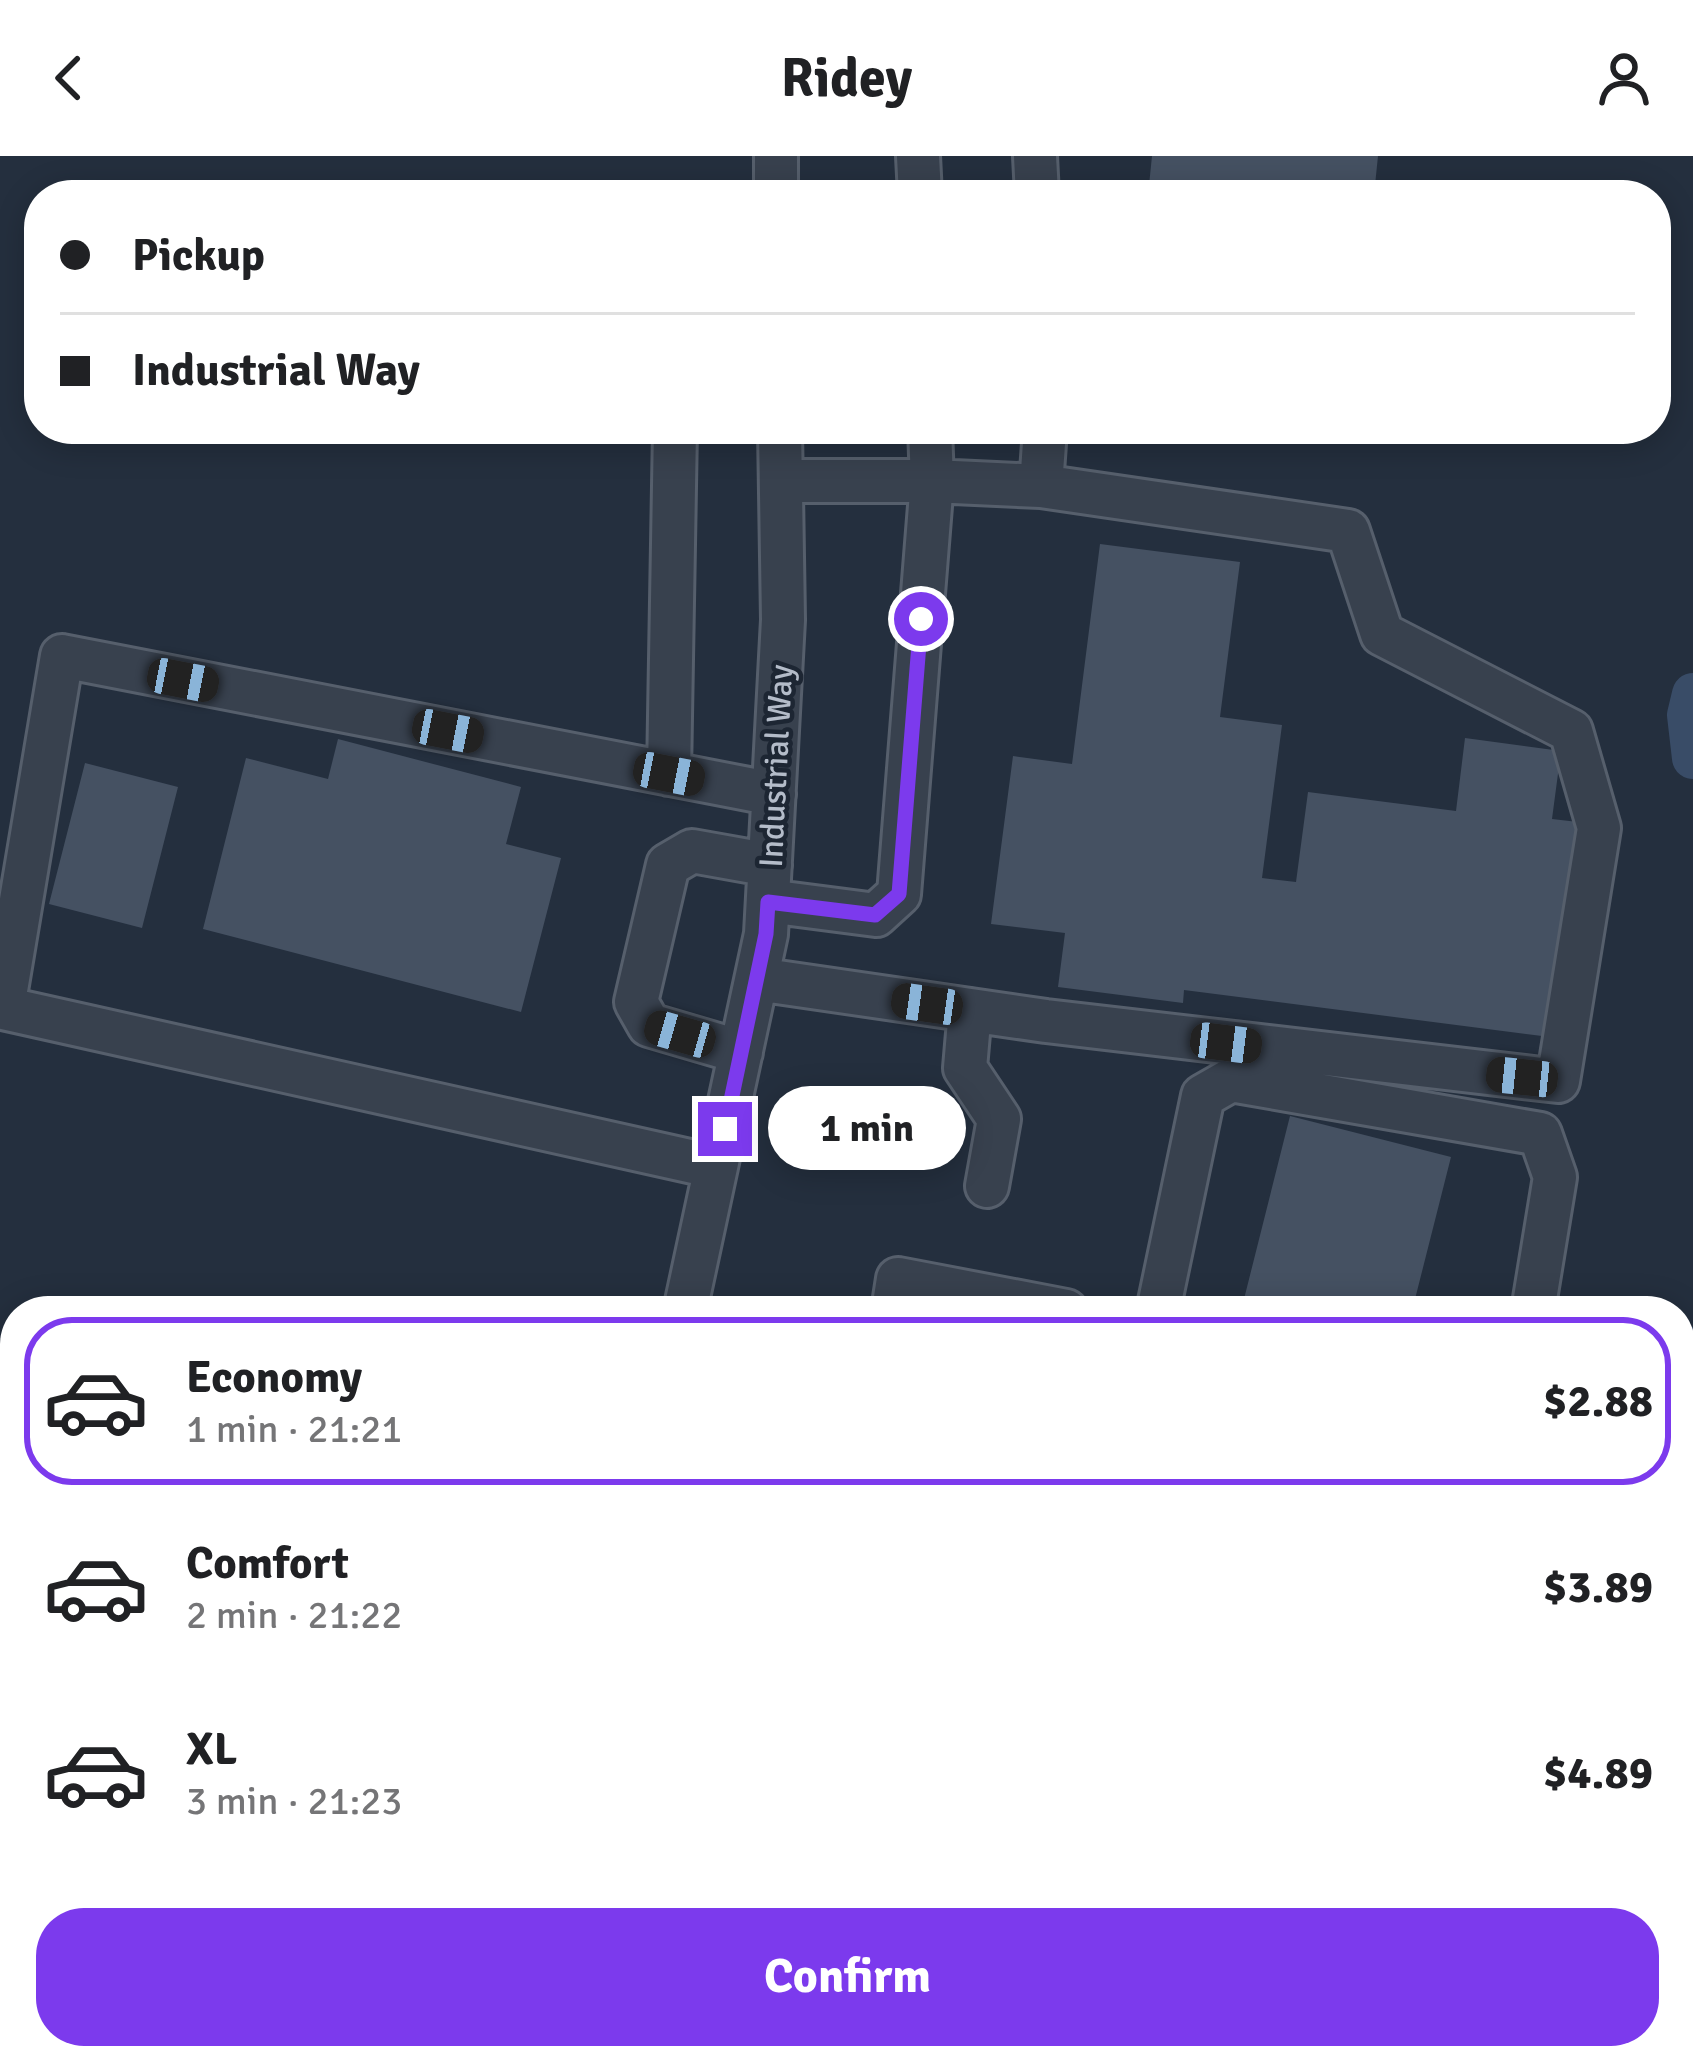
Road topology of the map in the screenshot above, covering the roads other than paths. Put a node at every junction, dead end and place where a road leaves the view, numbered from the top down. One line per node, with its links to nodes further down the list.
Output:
1 (675, 444): 8 (street)
2 (780, 444): 5 (street, Industrial Way)
3 (931, 444): 6 (street)
4 (1044, 444): 7 (street)
5 (781, 481): 6 (street); 9 (street, Industrial Way)
6 (932, 481): 7 (street); 10 (street)
7 (1041, 486): 12 (street)
8 (669, 774): 9 (street); 14 (street)
9 (774, 794): 10 (street, Industrial Way)
10 (769, 883): 11 (street, Industrial Way); 13 (street)
11 (757, 979): 12 (street); 13 (street, Industrial Way)
12 (970, 1010): 15 (street)
13 (741, 1052): 14 (street, Industrial Way)
14 (716, 1168): 16 (street, Industrial Way)
15 (987, 1186)
16 (689, 1296)
17 (895, 1296): 18 (street)
18 (987, 1296)
19 (1161, 1296): 20 (street)
20 (1535, 1296)

